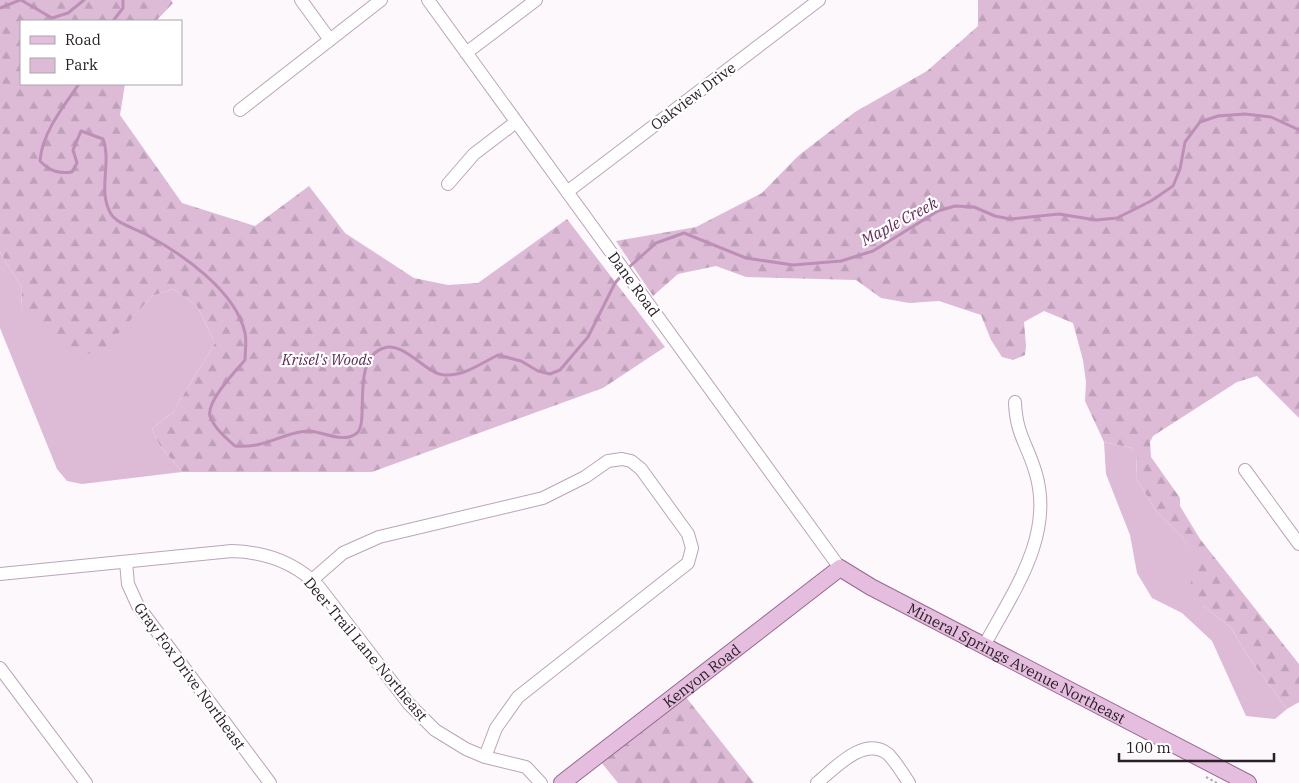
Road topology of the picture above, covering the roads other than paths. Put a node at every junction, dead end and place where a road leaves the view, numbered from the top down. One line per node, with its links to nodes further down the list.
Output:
1 (301, 0): 6 (street)
2 (381, 0): 6 (street)
3 (428, 0): 7 (street, Dane Road)
4 (536, 0): 7 (street)
5 (819, 0): 11 (street, Oakview Drive)
6 (330, 40): 8 (street)
7 (466, 53): 9 (street, Dane Road)
8 (240, 110)
9 (516, 122): 10 (street); 11 (street, Dane Road)
10 (448, 184)
11 (567, 192): 16 (street, Dane Road)
12 (1015, 402): 19 (street)
13 (1245, 470): 14 (street)
14 (1299, 544)
15 (126, 562): 17 (street, Deer Trail Lane Northeast); 18 (street, Deer Trail Lane Northeast); 23 (street, Gray Fox Drive Northeast)
16 (840, 568): 19 (main road, Mineral Springs Avenue Northeast); 25 (main road, Kenyon Road)
17 (0, 574)
18 (312, 580): 21 (street, Deer Trail Lane Northeast); 21 (street)
19 (985, 644): 28 (main road, Mineral Springs Avenue Northeast)
20 (0, 668): 22 (street)
21 (485, 757): 24 (street, Deer Trail Lane Northeast)
22 (86, 783)
23 (270, 783)
24 (542, 783)
25 (562, 783)
26 (817, 783): 27 (street)
27 (909, 783)
28 (1248, 783)

